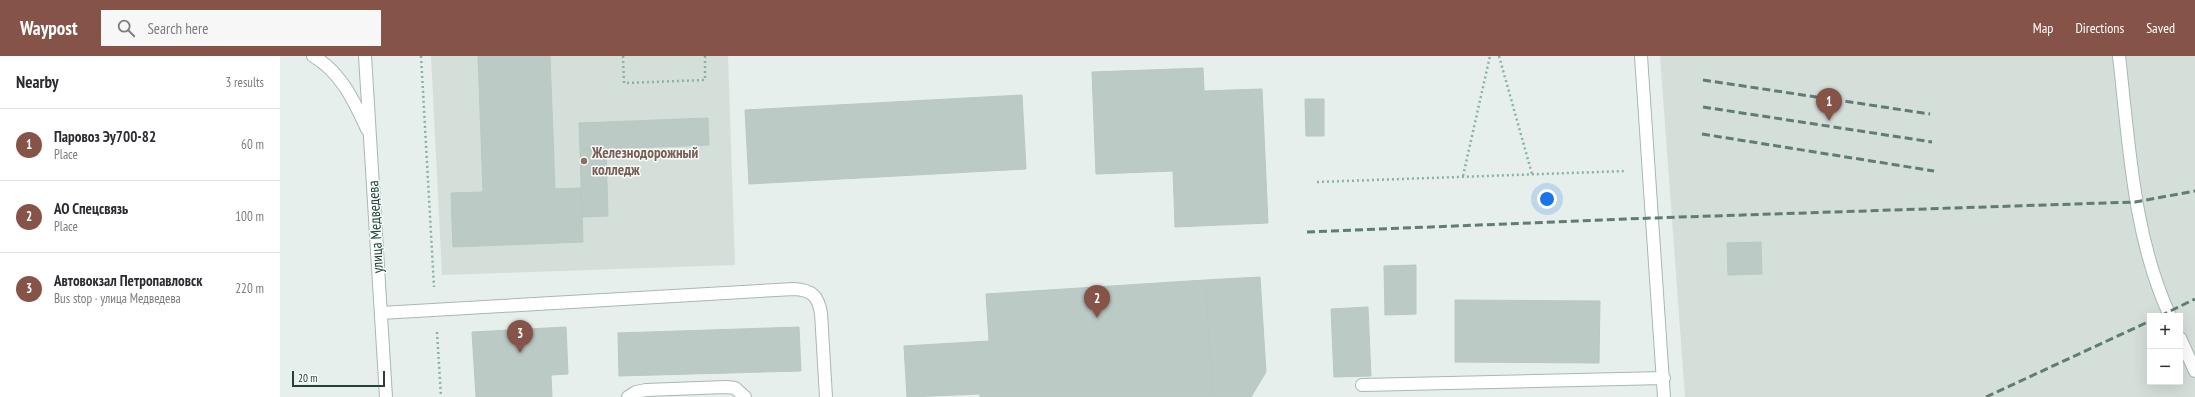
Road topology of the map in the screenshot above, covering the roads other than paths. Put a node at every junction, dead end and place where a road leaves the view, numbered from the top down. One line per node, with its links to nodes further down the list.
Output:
1 (313, 56): 5 (street)
2 (365, 56): 5 (street, улица Медведева)
3 (1641, 56): 10 (street)
4 (2119, 56): 7 (street)
5 (370, 136): 6 (street, улица Медведева)
6 (381, 313): 12 (street, улица Медведева); 15 (street)
7 (2169, 313)
8 (2183, 344): 9 (street)
9 (2195, 370)
10 (1664, 378): 11 (street); 16 (street)
11 (1362, 384)
12 (386, 397)
13 (628, 397): 14 (street)
14 (745, 397)
15 (826, 397)
16 (1664, 397)

